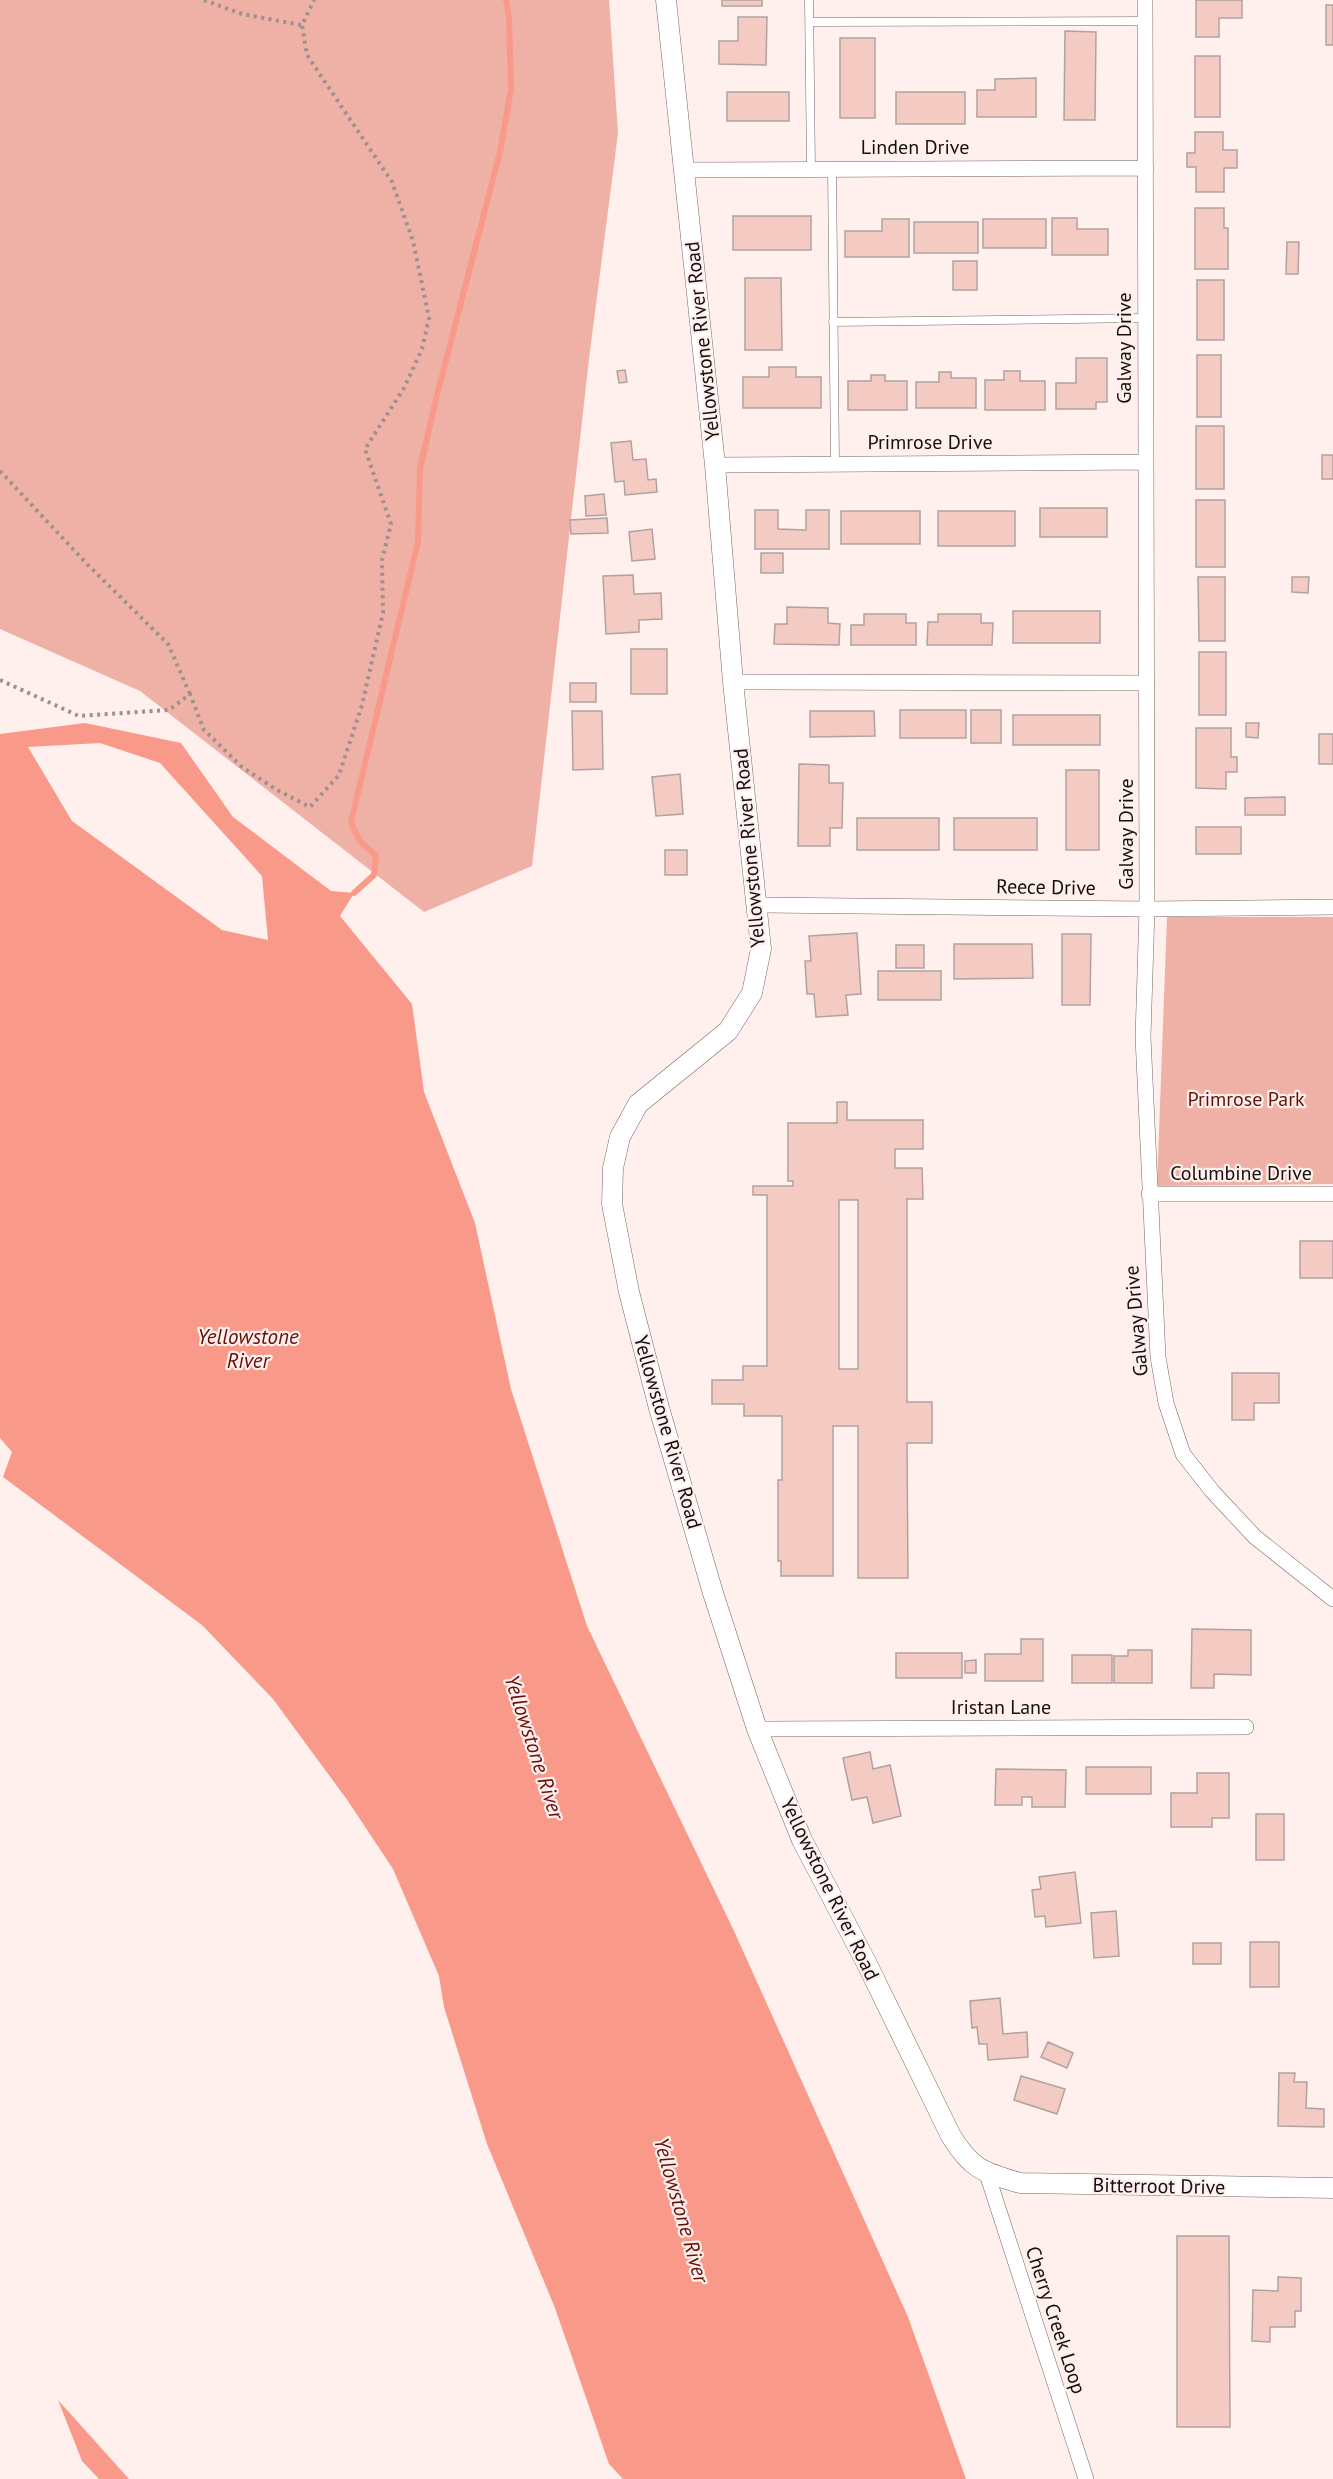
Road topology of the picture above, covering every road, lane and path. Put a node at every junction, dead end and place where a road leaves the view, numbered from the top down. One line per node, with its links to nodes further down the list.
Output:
1 (204, 0): 8 (path)
2 (314, 0): 8 (path)
3 (666, 0): 12 (street, Yellowstone River Road)
4 (809, 0): 7 (lane)
5 (1145, 0): 6 (street, Galway Drive)
6 (1145, 21): 7 (lane); 11 (street, Galway Drive)
7 (810, 22): 9 (lane)
8 (302, 25): 22 (path)
9 (811, 168): 10 (street, Linden Drive); 12 (street, Linden Drive)
10 (832, 168): 11 (street, Linden Drive); 14 (lane)
11 (1146, 168): 13 (street, Galway Drive)
12 (683, 170): 17 (street, Yellowstone River Road)
13 (1145, 318): 14 (lane); 15 (street, Galway Drive)
14 (833, 322): 16 (lane)
15 (1145, 462): 16 (street, Primrose Drive); 21 (street, Galway Drive)
16 (835, 463): 17 (street, Primrose Drive)
17 (715, 465): 20 (street, Yellowstone River Road)
18 (0, 471): 22 (path)
19 (0, 680): 22 (path)
20 (733, 682): 21 (street); 23 (street, Yellowstone River Road)
21 (1147, 683): 25 (street, Galway Drive)
22 (190, 694)
23 (758, 905): 25 (street, Reece Drive); 30 (street, Yellowstone River Road)
24 (1333, 907): 25 (street, Reece Drive)
25 (1147, 909): 26 (street, Galway Drive)
26 (1149, 1194): 27 (street, Columbine Drive); 28 (street, Galway Drive)
27 (1333, 1194)
28 (1333, 1599)
29 (1246, 1727): 30 (street, Iristan Lane)
30 (757, 1729): 31 (street, Yellowstone River Road)
31 (987, 2174): 32 (street, Bitterroot Drive); 33 (street, Cherry Creek Loop)
32 (1333, 2188)
33 (1086, 2479)

